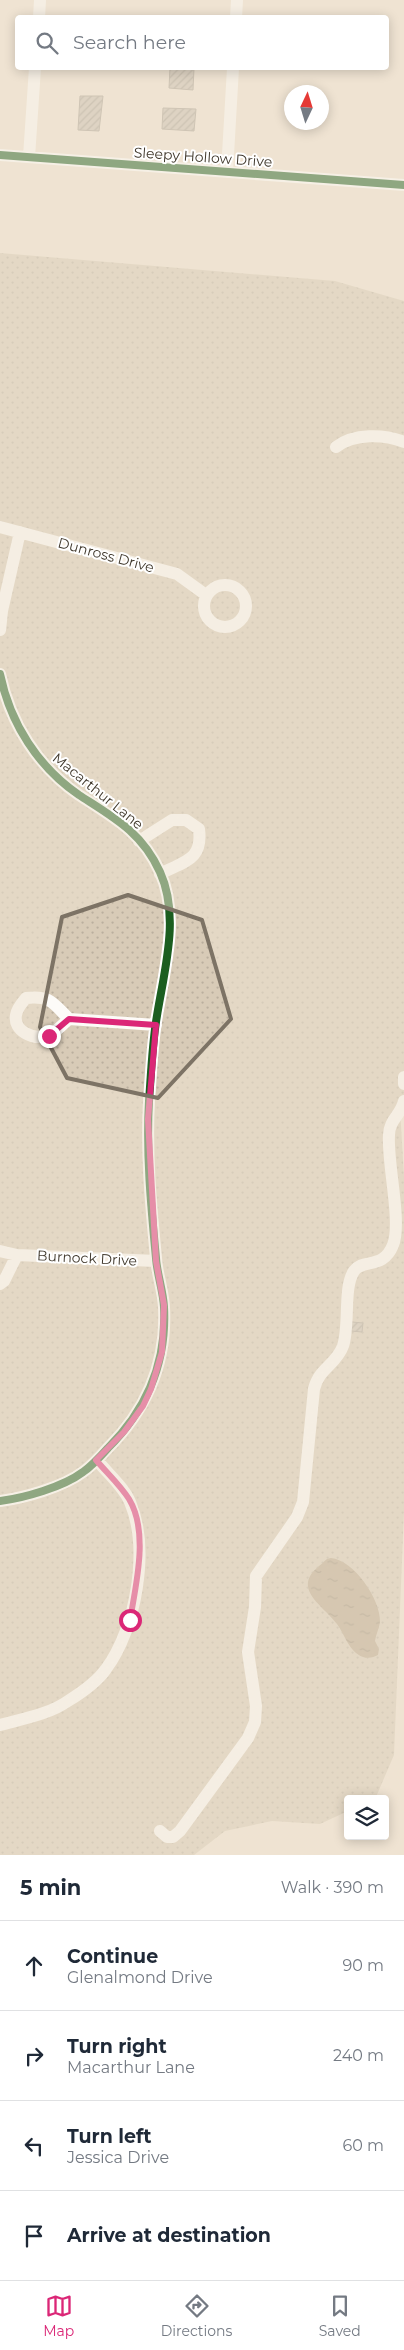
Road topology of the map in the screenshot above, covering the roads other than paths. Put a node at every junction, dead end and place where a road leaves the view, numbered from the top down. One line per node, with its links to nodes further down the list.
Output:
1 (40, 0): 3 (street)
2 (237, 0): 4 (street)
3 (39, 15)
4 (236, 15)
5 (35, 70): 8 (street)
6 (233, 70): 9 (street)
7 (0, 155): 8 (street, Sleepy Hollow Drive)
8 (29, 157): 9 (street, Sleepy Hollow Drive)
9 (227, 172): 10 (street, Sleepy Hollow Drive)
10 (404, 185)
11 (404, 442): 12 (street)
12 (336, 446)
13 (0, 527): 14 (street, Dunross Drive)
14 (20, 532): 15 (street, Dunross Drive); 16 (street)
15 (206, 595)
16 (0, 630)
17 (0, 674): 18 (street, Macarthur Lane)
18 (139, 841): 19 (street, Macarthur Lane); 19 (street)
19 (160, 874): 21 (street, Macarthur Lane)
20 (69, 1019): 21 (street)
21 (156, 1025): 27 (street, Macarthur Lane)
22 (404, 1077): 23 (street)
23 (404, 1084)
24 (404, 1102): 32 (street)
25 (0, 1251): 26 (street, Burnock Drive)
26 (17, 1255): 27 (street, Burnock Drive); 28 (street, Burnock Drive)
27 (156, 1261): 29 (street, Macarthur Lane)
28 (0, 1284)
29 (96, 1460): 30 (street, Macarthur Lane); 31 (street)
30 (0, 1501)
31 (0, 1725)
32 (160, 1831)

